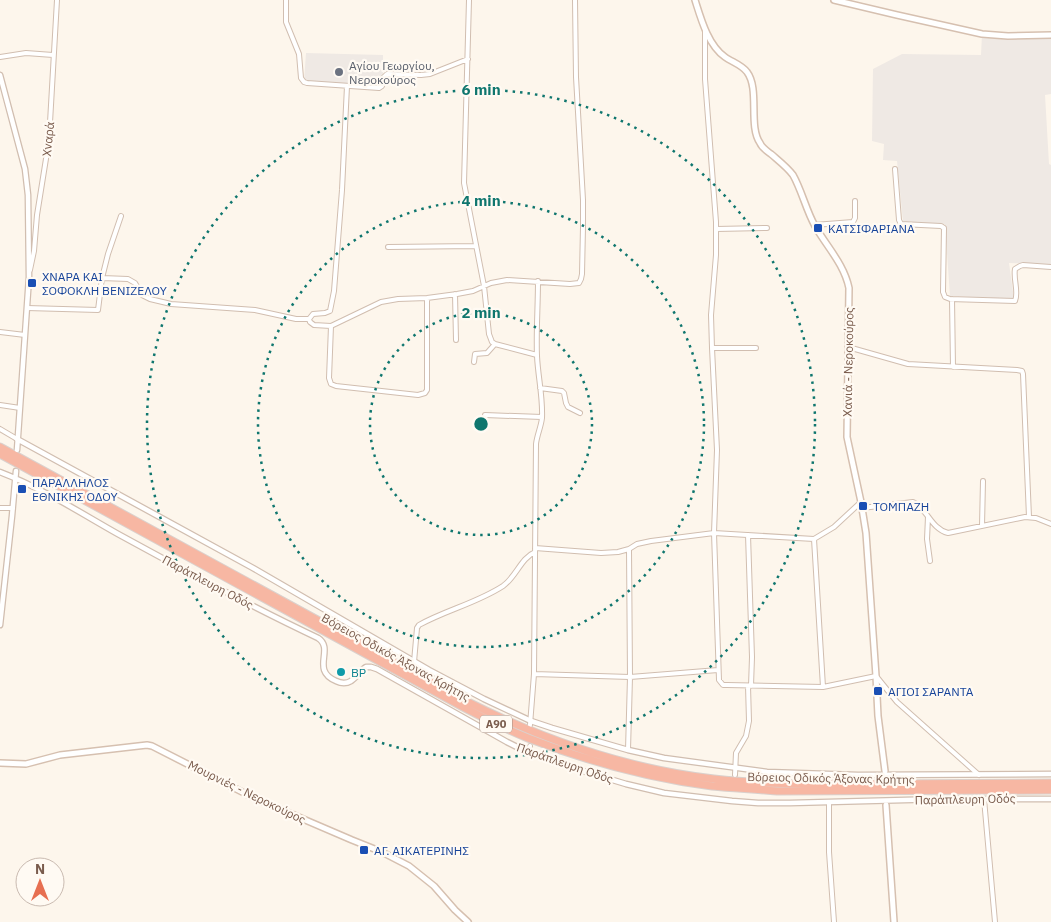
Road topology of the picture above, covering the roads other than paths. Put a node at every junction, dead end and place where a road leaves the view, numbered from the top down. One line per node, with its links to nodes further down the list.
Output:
1 (57, 0): 9 (street, Χναρά)
2 (286, 0): 13 (street)
3 (469, 0): 11 (street)
4 (574, 0): 25 (street)
5 (695, 0): 7 (main road, Χανιά - Νεροκούρος)
6 (834, 0): 8 (main road)
7 (704, 30): 17 (main road, Χανιά - Νεροκούρος); 19 (street)
8 (1051, 35)
9 (53, 56): 10 (street); 23 (street, Χναρά)
10 (0, 58)
11 (468, 59): 13 (street); 21 (street)
12 (0, 75): 23 (street, Χναρά)
13 (347, 86): 31 (street)
14 (895, 169): 29 (street)
15 (855, 201): 17 (street)
16 (120, 216): 24 (street)
17 (814, 225): 37 (main road, Χανιά - Νεροκούρος)
18 (767, 228): 19 (street)
19 (716, 229): 38 (street)
20 (388, 246): 21 (street)
21 (476, 246): 26 (street)
22 (1051, 267): 29 (street)
23 (29, 277): 30 (street, Χναρά)
24 (102, 278): 30 (street); 31 (street)
25 (538, 281): 26 (street); 40 (street)
26 (484, 286): 27 (street); 36 (street)
27 (455, 294): 28 (street); 35 (street)
28 (427, 298): 32 (street); 32 (street)
29 (952, 299): 42 (street)
30 (27, 308): 34 (street, Χναρά)
31 (309, 319): 32 (street)
32 (331, 326)
33 (0, 332): 34 (street)
34 (25, 335): 45 (street, Χναρά)
35 (456, 340)
36 (495, 344): 40 (street); 41 (street)
37 (848, 347): 42 (street); 58 (main road, Χανιά - Νεροκούρος)
38 (712, 348): 39 (street); 65 (street)
39 (756, 348)
40 (537, 355): 43 (street)
41 (474, 362)
42 (953, 367): 61 (street)
43 (540, 388): 46 (street); 48 (street)
44 (0, 405): 45 (street)
45 (20, 408): 50 (street, Χναρά)
46 (580, 413)
47 (485, 416): 48 (street)
48 (542, 417): 69 (street)
49 (0, 429): 50 (street)
50 (18, 439): 52 (street, Χναρά); 76 (street, Παράπλευρη Οδός)
51 (0, 446): 93 (highway, Βόρειος Οδικός Άξονας Κρήτης / Α90)
52 (17, 450)
53 (0, 454): 72 (highway, Βόρειος Οδικός Άξονας Κρήτης / Α90)
54 (16, 471): 56 (street)
55 (0, 472): 56 (street, Παράπλευρη Οδός)
56 (15, 478): 60 (street); 86 (street, Παράπλευρη Οδός)
57 (983, 481): 64 (street)
58 (862, 505): 62 (street); 67 (street); 79 (main road, Χανιά - Νεροκούρος)
59 (0, 508): 60 (street)
60 (13, 508): 71 (street)
61 (1029, 517): 63 (street); 64 (street)
62 (928, 518): 64 (street); 70 (street)
63 (1051, 524)
64 (982, 526)
65 (714, 534): 66 (street); 68 (street); 77 (street)
66 (748, 535): 67 (street); 81 (street)
67 (814, 539): 82 (street)
68 (629, 549): 69 (street); 80 (street)
69 (535, 550): 76 (street); 78 (street)
70 (930, 560)
71 (0, 625)
72 (324, 631): 73 (highway); 74 (highway, Βόρειος Οδικός Άξονας Κρήτης / Α90)
73 (329, 642)
74 (377, 660): 75 (highway); 94 (highway, Βόρειος Οδικός Άξονας Κρήτης / Α90)
75 (366, 662)
76 (414, 662): 83 (street, Παράπλευρη Οδός)
77 (718, 670): 80 (street); 81 (street)
78 (534, 674): 80 (street); 83 (street)
79 (876, 676): 82 (street); 89 (main road, Χανιά - Νεροκούρος); 92 (street)
80 (630, 677): 85 (street)
81 (750, 686): 82 (street); 88 (street)
82 (823, 687)
83 (530, 723): 85 (street, Παράπλευρη Οδός)
84 (530, 746): 86 (street)
85 (628, 750): 88 (street, Παράπλευρη Οδός)
86 (529, 753): 98 (street, Παράπλευρη Οδός)
87 (0, 763): 101 (main road, Μουρνιές - Νεροκούρος)
88 (735, 768): 91 (street); 92 (street, Παράπλευρη Οδός)
89 (885, 771)
90 (1051, 774): 92 (street, Παράπλευρη Οδός)
91 (734, 775)
92 (978, 775)
93 (1051, 783)
94 (1051, 790)
95 (733, 794): 98 (street)
96 (1051, 798): 97 (street, Παράπλευρη Οδός)
97 (984, 799): 99 (street, Παράπλευρη Οδός); 104 (street)
98 (732, 801): 99 (street, Παράπλευρη Οδός)
99 (829, 802): 102 (street)
100 (886, 805): 103 (main road)
101 (468, 922)
102 (834, 922)
103 (894, 922)
104 (995, 922)

